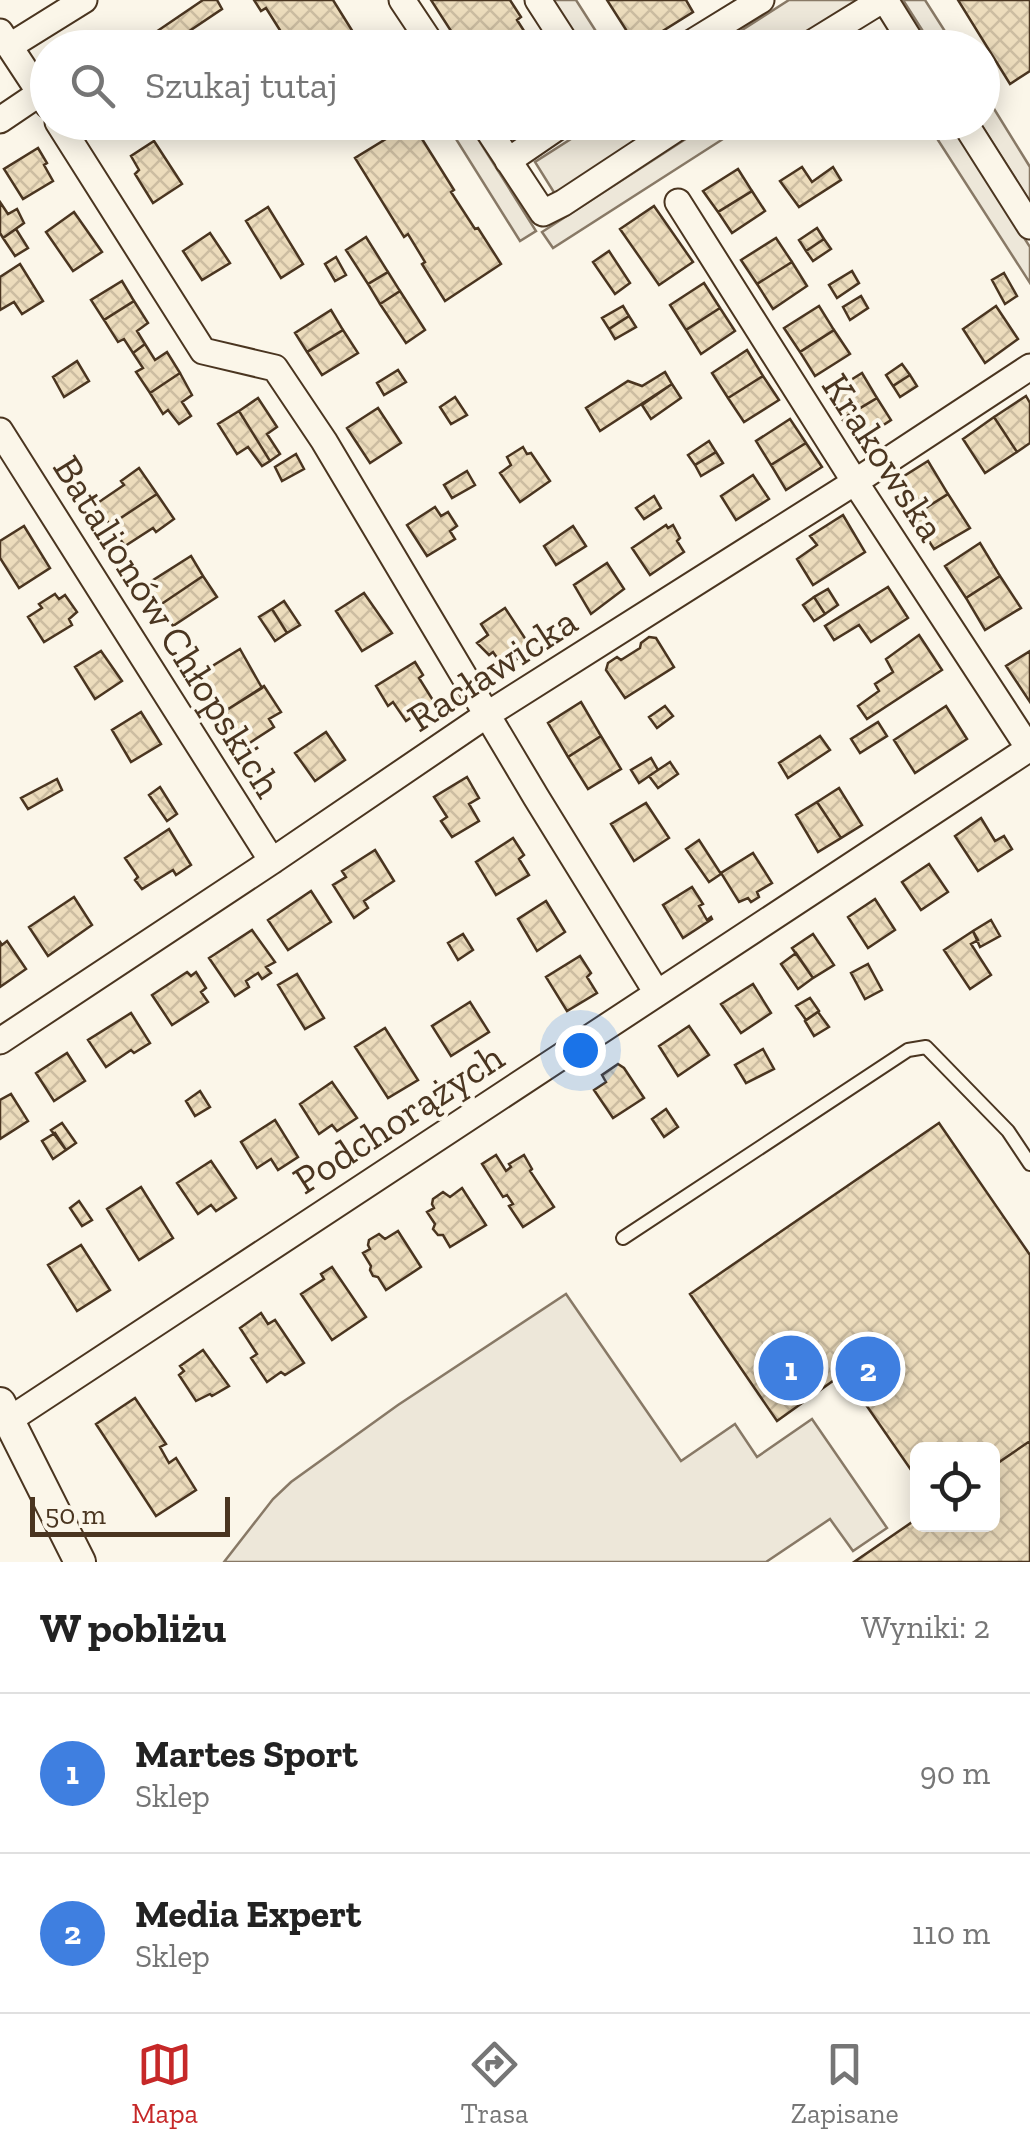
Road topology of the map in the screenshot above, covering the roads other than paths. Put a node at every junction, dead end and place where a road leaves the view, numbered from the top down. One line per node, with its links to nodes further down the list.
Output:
1 (84, 0): 12 (street)
2 (402, 0): 7 (street)
3 (538, 0): 8 (street)
4 (761, 0): 6 (street)
5 (883, 0): 10 (street); 11 (street)
6 (718, 11): 9 (street)
7 (422, 30)
8 (557, 30)
9 (701, 30)
10 (834, 30)
11 (904, 30)
12 (5, 39): 13 (street)
13 (30, 77)
14 (30, 106): 15 (street)
15 (0, 120)
16 (69, 140): 27 (street)
17 (495, 140): 21 (street)
18 (538, 140): 21 (street)
19 (659, 140): 21 (street)
20 (975, 140): 23 (street)
21 (508, 160)
22 (678, 202): 26 (street, Krakowska)
23 (1030, 226)
24 (1030, 367): 26 (street, Racławicka)
25 (0, 431): 29 (street, Batalionów Chłopskich)
26 (854, 482): 27 (street, Racławicka); 28 (street, Krakowska)
27 (488, 714): 29 (street, Racławicka); 30 (street)
28 (1030, 749): 30 (street, Podchorążych)
29 (272, 861): 31 (street, Racławicka)
30 (657, 993): 34 (street, Podchorążych)
31 (0, 1040)
32 (1030, 1164): 33 (lane)
33 (623, 1238)
34 (4, 1412): 35 (street)
35 (80, 1562)

